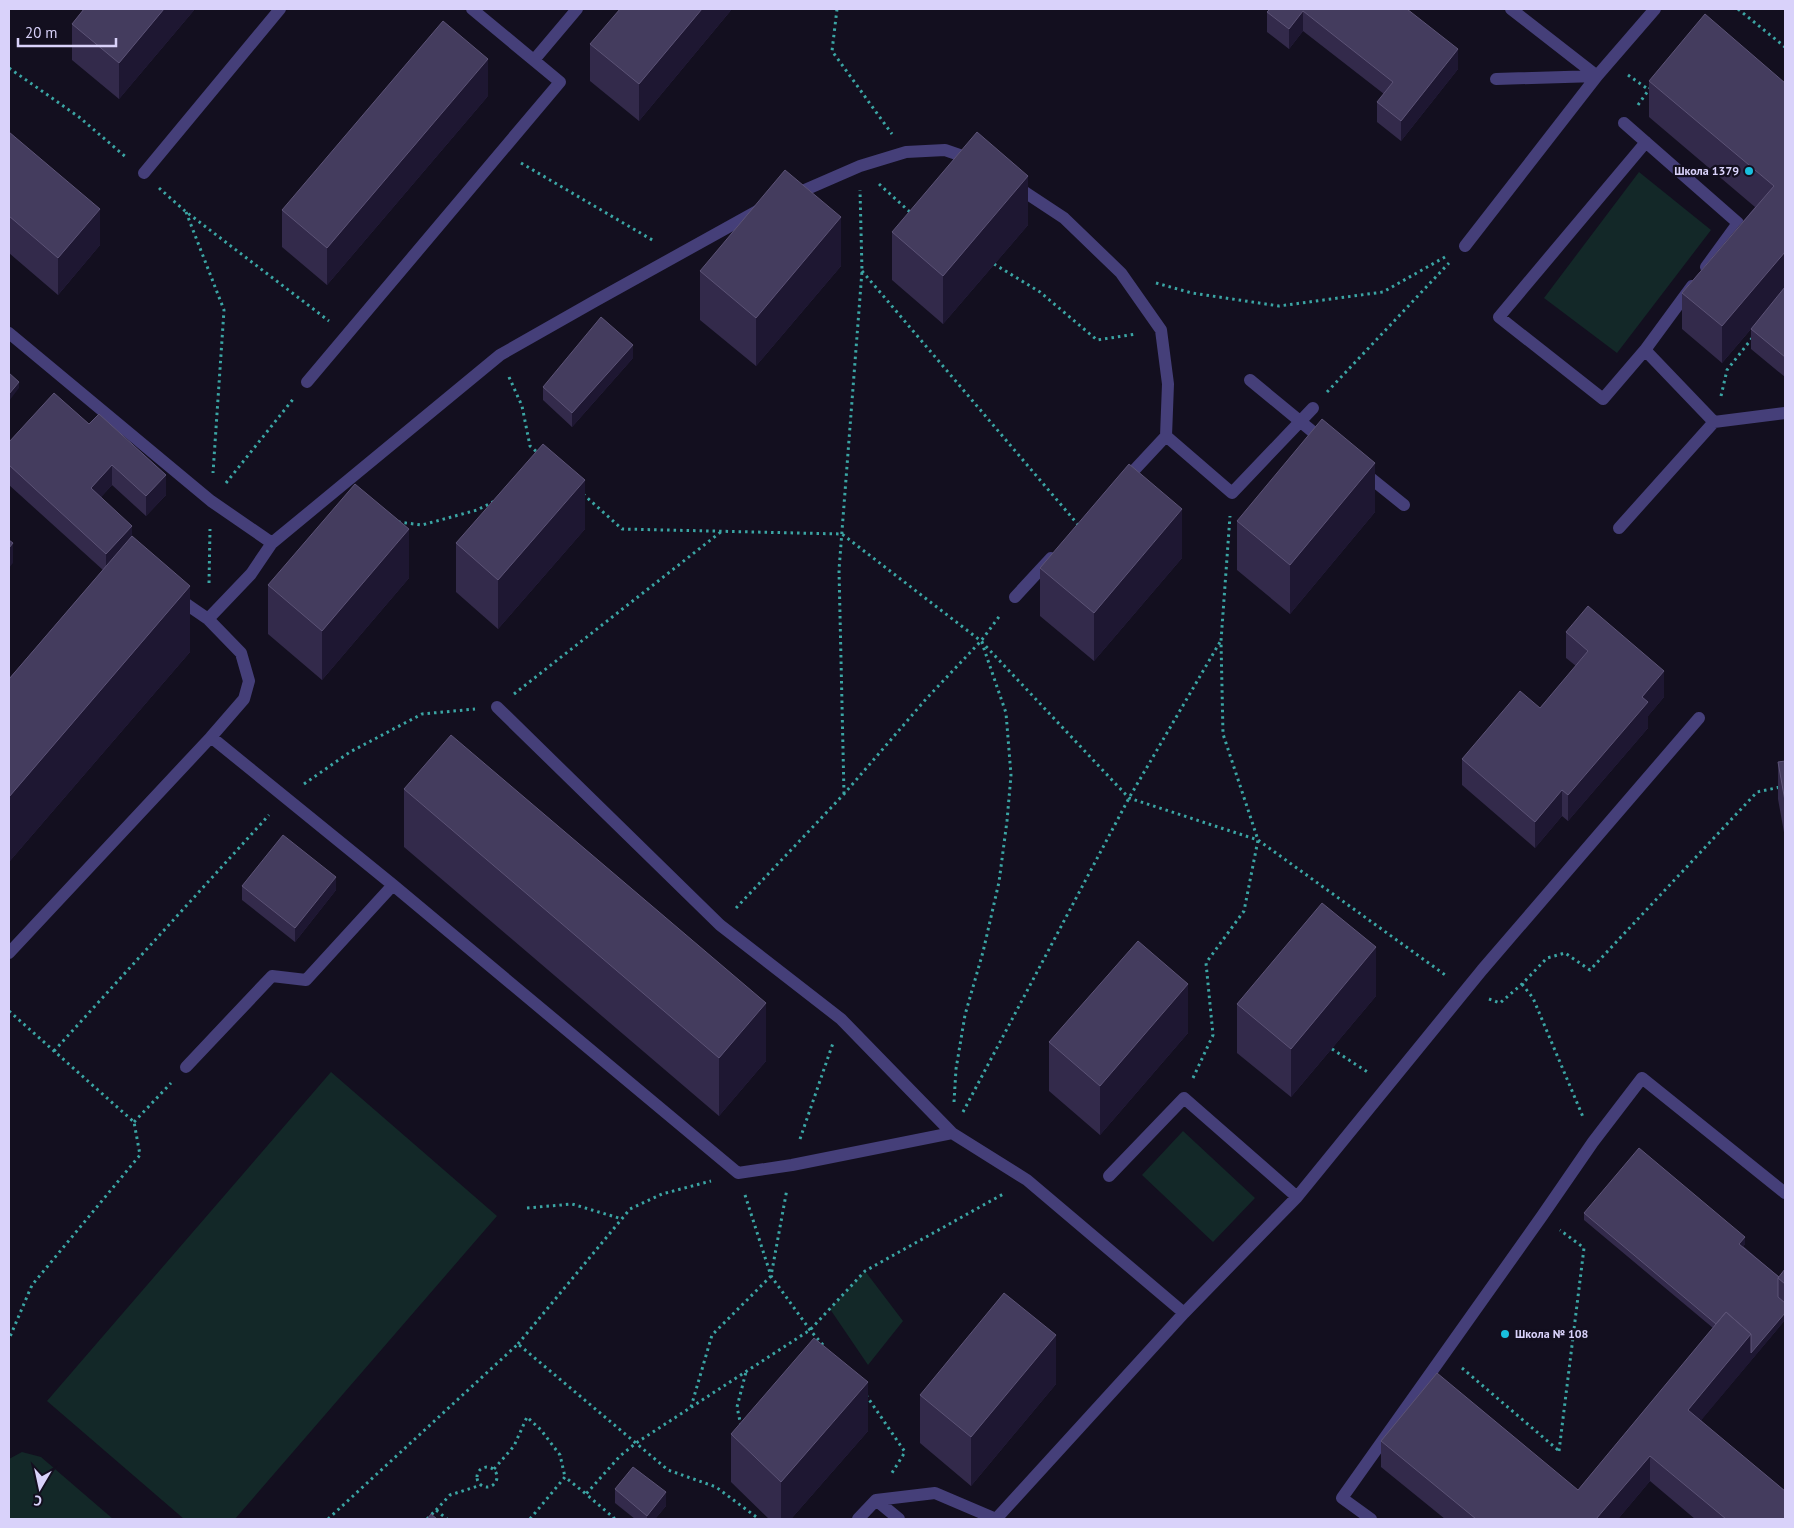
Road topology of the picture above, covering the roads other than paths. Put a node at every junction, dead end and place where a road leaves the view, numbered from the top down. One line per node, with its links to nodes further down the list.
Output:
1 (280, 9): 12 (lane)
2 (472, 9): 6 (lane)
3 (577, 9): 6 (lane)
4 (1511, 9): 7 (lane)
5 (1655, 9): 7 (lane)
6 (534, 60): 18 (lane)
7 (1597, 76): 8 (lane); 14 (lane)
8 (1496, 79)
9 (1624, 123): 10 (lane)
10 (1646, 142): 16 (lane); 16 (lane)
11 (981, 163): 30 (lane)
12 (144, 173)
13 (1006, 180): 23 (lane)
14 (1465, 246)
15 (9, 333): 30 (lane)
16 (1645, 350): 22 (lane)
17 (1250, 380): 21 (lane)
18 (307, 382)
19 (1313, 408): 21 (lane)
20 (1785, 412): 22 (lane)
21 (1300, 421): 23 (lane); 24 (lane)
22 (1714, 422): 29 (lane)
23 (1166, 436): 26 (lane)
24 (1337, 452)
25 (1352, 464): 27 (lane)
26 (1120, 489)
27 (1404, 506)
28 (1081, 527): 32 (lane)
29 (1619, 528)
30 (272, 543): 33 (lane)
31 (164, 589): 33 (lane)
32 (1015, 597)
33 (208, 619): 36 (lane)
34 (497, 707): 40 (lane)
35 (1699, 718): 43 (lane)
36 (211, 737): 37 (lane); 38 (lane)
37 (392, 885): 39 (lane); 40 (lane)
38 (9, 953)
39 (186, 1067)
40 (952, 1133): 44 (lane)
41 (1110, 1176): 43 (lane)
42 (1785, 1192): 49 (lane)
43 (1297, 1197): 44 (lane)
44 (1184, 1313): 48 (lane)
45 (876, 1500): 46 (lane); 47 (lane); 48 (lane)
46 (858, 1519)
47 (899, 1519)
48 (996, 1519)
49 (1371, 1519)

